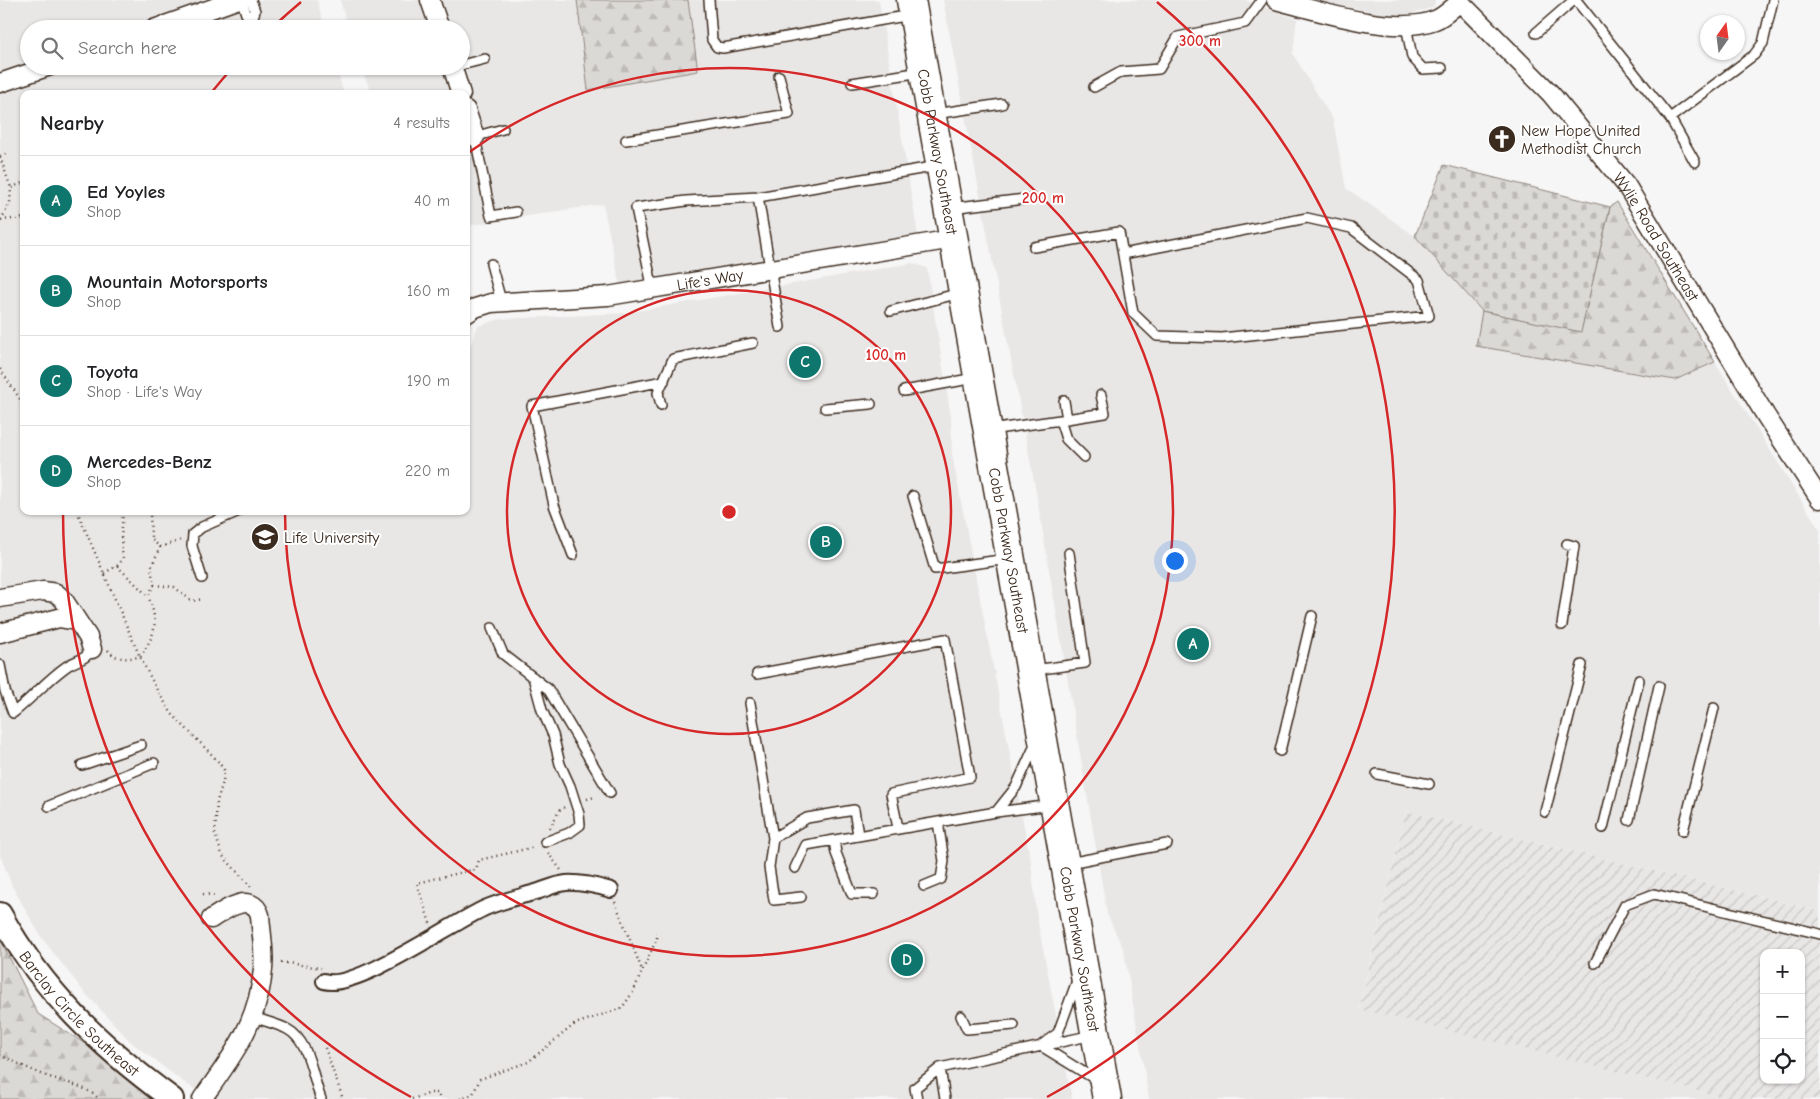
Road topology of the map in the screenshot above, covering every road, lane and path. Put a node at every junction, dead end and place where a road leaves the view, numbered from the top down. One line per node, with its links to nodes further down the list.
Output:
1 (236, 0): 12 (street)
2 (244, 0): 3 (lane)
3 (251, 0)
4 (430, 0): 13 (street)
5 (709, 0): 11 (lane)
6 (1262, 0): 25 (lane)
7 (1276, 0): 14 (street)
8 (1575, 0): 15 (lane); 29 (lane)
9 (1773, 0): 29 (lane)
10 (1460, 1): 14 (street); 71 (street, Wylie Road Southeast)
11 (912, 7): 19 (main road, Cobb Parkway Southeast)
12 (179, 20)
13 (436, 20)
14 (1406, 25): 18 (lane)
15 (1536, 32)
16 (484, 59): 17 (lane)
17 (470, 62)
18 (1442, 68)
19 (924, 72): 24 (lane); 28 (main road, Cobb Parkway Southeast)
20 (24, 75): 23 (street)
21 (456, 75): 26 (street)
22 (779, 76): 32 (lane)
23 (0, 83)
24 (852, 83)
25 (1094, 87)
26 (460, 90)
27 (1002, 104): 28 (lane)
28 (931, 115): 36 (main road, Cobb Parkway Southeast)
29 (1670, 118): 35 (lane)
30 (503, 128): 31 (lane)
31 (471, 138): 42 (lane)
32 (626, 140)
33 (9, 153): 34 (path)
34 (0, 156): 38 (path)
35 (1694, 162)
36 (940, 166): 39 (lane); 41 (main road, Cobb Parkway Southeast)
37 (20, 184): 38 (path)
38 (10, 188): 44 (path)
39 (758, 197): 49 (lane); 50 (lane)
40 (1025, 199): 41 (lane)
41 (947, 208): 45 (main road, Cobb Parkway Southeast)
42 (516, 212)
43 (20, 218): 44 (path)
44 (0, 220)
45 (953, 239): 49 (street, Life's Way); 51 (main road, Cobb Parkway Southeast)
46 (1034, 247): 47 (lane)
47 (1123, 254): 47 (lane)
48 (491, 264): 52 (lane)
49 (770, 271): 50 (street, Life's Way); 55 (lane)
50 (653, 290): 52 (street, Life's Way)
51 (963, 293): 54 (lane); 58 (main road, Cobb Parkway Southeast)
52 (501, 301): 53 (street, Life's Way)
53 (470, 311)
54 (891, 311)
55 (780, 327)
56 (753, 343): 59 (lane)
57 (0, 369): 62 (path)
58 (978, 377): 60 (lane); 68 (main road, Cobb Parkway Southeast)
59 (664, 381): 65 (lane); 80 (lane)
60 (904, 391)
61 (1101, 395): 67 (lane)
62 (20, 399)
63 (1064, 401): 67 (lane)
64 (872, 404): 66 (lane)
65 (661, 405)
66 (825, 408)
67 (1063, 420): 68 (lane); 69 (lane)
68 (988, 430): 81 (main road, Cobb Parkway Southeast)
69 (1084, 457)
70 (913, 496): 81 (lane)
71 (1820, 499)
72 (79, 515): 83 (path)
73 (122, 515): 82 (path)
74 (150, 515): 78 (path)
75 (230, 515): 84 (lane)
76 (182, 540): 78 (path)
77 (1568, 544): 91 (lane)
78 (160, 547): 85 (path)
79 (1070, 553): 98 (lane)
80 (573, 555)
81 (1011, 558): 98 (main road, Cobb Parkway Southeast)
82 (117, 566): 83 (path); 86 (path)
83 (104, 573): 95 (path)
84 (202, 578)
85 (154, 585): 86 (path); 88 (path)
86 (148, 596): 95 (path)
87 (0, 598): 90 (street)
88 (204, 598)
89 (1312, 616): 107 (lane)
90 (76, 621): 93 (street); 94 (street)
91 (1562, 625)
92 (492, 628): 100 (lane)
93 (0, 633)
94 (99, 649): 95 (path); 96 (lane)
95 (140, 656): 132 (path)
96 (0, 665)
97 (1582, 665): 117 (lane)
98 (1031, 670): 105 (main road, Cobb Parkway Southeast)
99 (757, 674): 120 (lane)
100 (533, 677): 112 (lane); 113 (lane)
101 (1639, 680): 121 (lane)
102 (1659, 686): 118 (lane)
103 (750, 703): 124 (lane)
104 (1714, 708): 122 (lane)
105 (1041, 728): 114 (main road, Cobb Parkway Southeast); 116 (lane)
106 (141, 745): 109 (lane)
107 (1280, 751)
108 (154, 763): 115 (lane)
109 (82, 765)
110 (1377, 774): 111 (lane)
111 (1429, 784)
112 (610, 794)
113 (575, 802): 126 (path); 126 (lane)
114 (1054, 805): 116 (lane); 128 (main road, Cobb Parkway Southeast)
115 (48, 806)
116 (996, 812): 119 (lane)
117 (1545, 812)
118 (1629, 820)
119 (938, 822): 120 (lane); 131 (lane)
120 (898, 828): 123 (lane)
121 (1603, 828)
122 (1683, 831)
123 (858, 835): 124 (lane); 125 (lane)
124 (773, 838): 135 (lane)
125 (834, 840): 129 (lane); 134 (lane)
126 (543, 843): 130 (path); 140 (path)
127 (1167, 844): 128 (lane)
128 (1066, 864): 144 (main road, Cobb Parkway Southeast)
129 (795, 868)
130 (565, 883): 133 (street); 140 (street)
131 (924, 886)
132 (251, 887)
133 (611, 890): 145 (path)
134 (874, 894)
135 (801, 897)
136 (0, 914): 157 (street, Barclay Circle Southeast)
137 (211, 919): 148 (street)
138 (657, 928): 145 (path)
139 (1820, 934): 142 (lane)
140 (435, 936): 146 (street)
141 (281, 962): 143 (path)
142 (1595, 963)
143 (302, 964)
144 (1083, 964): 150 (main road, Cobb Parkway Southeast); 151 (lane)
145 (642, 970): 163 (path)
146 (324, 981)
147 (961, 1016): 149 (lane)
148 (253, 1018): 158 (street); 159 (lane)
149 (1014, 1025)
150 (1096, 1034): 151 (lane); 155 (main road, Cobb Parkway Southeast)
151 (1041, 1046): 154 (lane); 155 (lane)
152 (325, 1048): 160 (path)
153 (0, 1055): 156 (path)
154 (940, 1068): 164 (lane); 165 (lane)
155 (1106, 1092)
156 (99, 1099)
157 (172, 1099)
158 (202, 1099)
159 (321, 1099)
160 (343, 1099)
161 (412, 1099): 162 (path)
162 (440, 1099)
163 (460, 1099)
164 (917, 1099)
165 (945, 1099)

